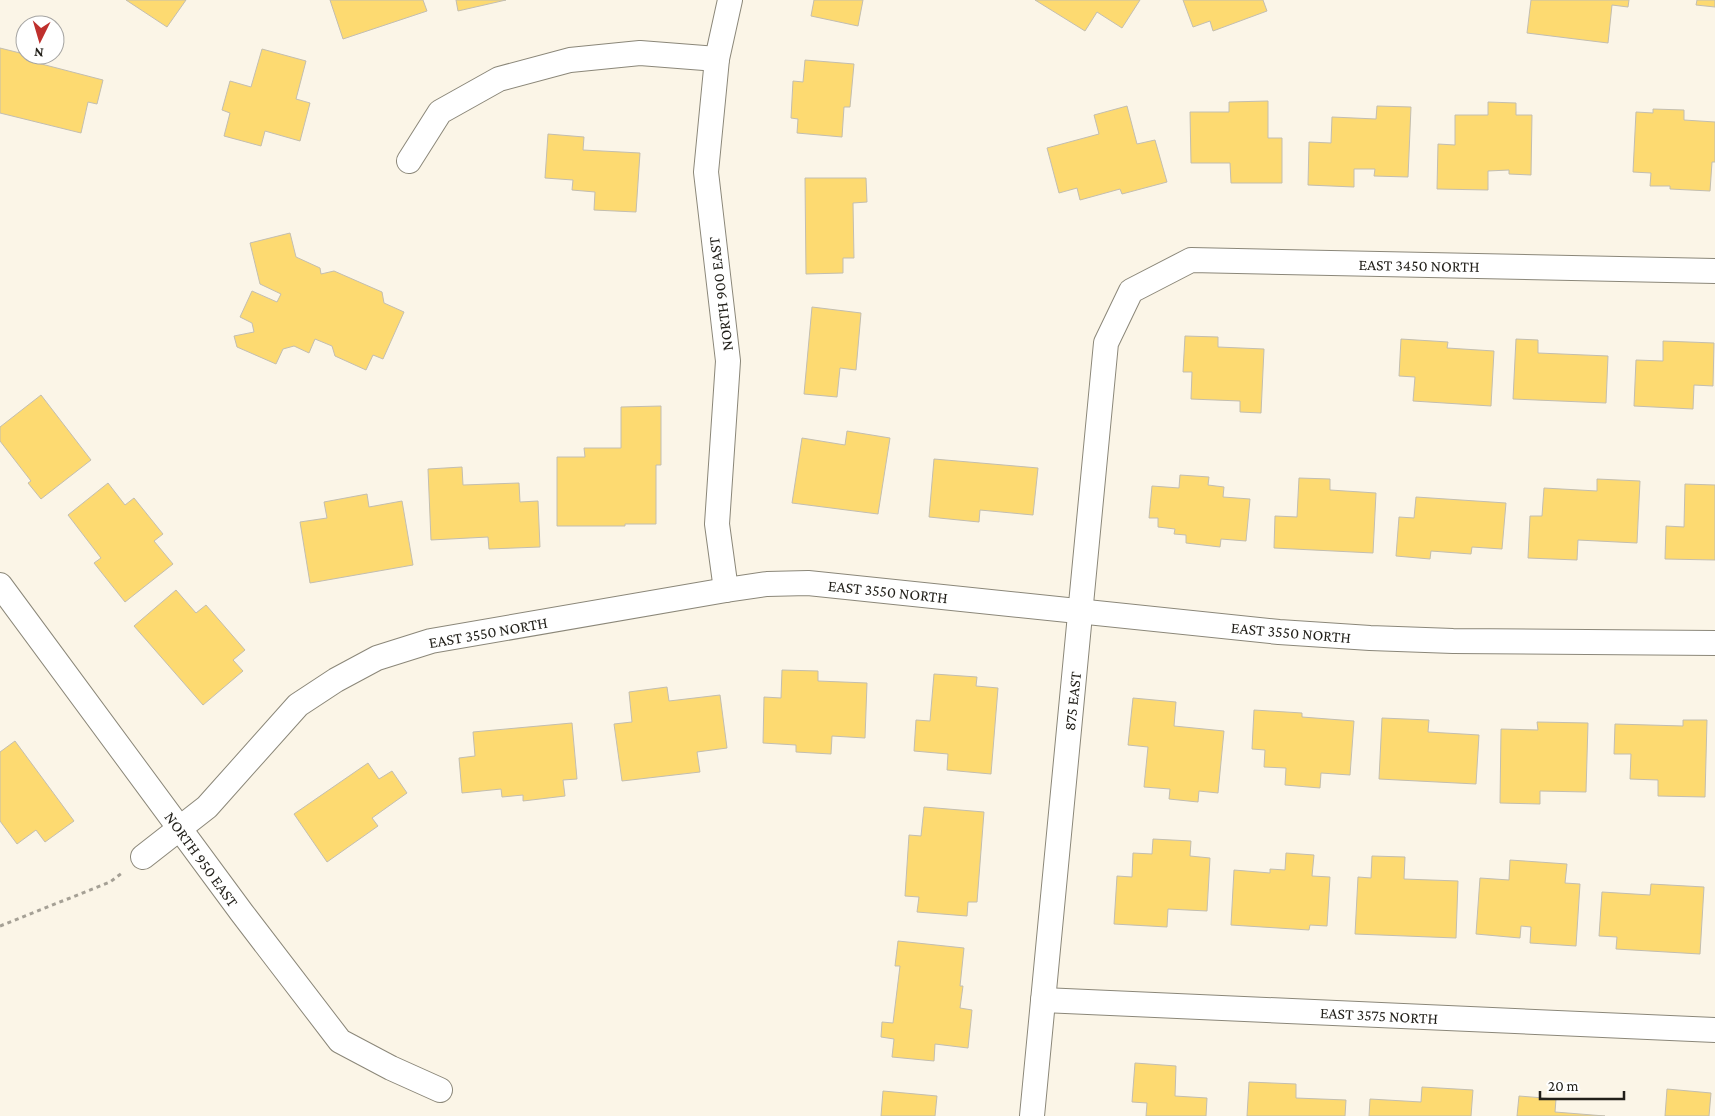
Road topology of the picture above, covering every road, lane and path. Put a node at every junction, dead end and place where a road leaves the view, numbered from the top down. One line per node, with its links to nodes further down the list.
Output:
1 (730, 0): 2 (street, NORTH 900 EAST)
2 (717, 59): 3 (street); 7 (street, NORTH 900 EAST)
3 (410, 161)
4 (1715, 271): 5 (street, EAST 3450 NORTH)
5 (1131, 291): 8 (street, 875 EAST)
6 (0, 585): 10 (street, NORTH 950 EAST)
7 (726, 590): 8 (street, EAST 3550 NORTH); 10 (street, EAST 3550 NORTH)
8 (1080, 611): 9 (street, EAST 3550 NORTH); 13 (street, 875 EAST)
9 (1715, 643)
10 (179, 829): 11 (street, EAST 3550 NORTH); 15 (street, NORTH 950 EAST)
11 (143, 857): 12 (path)
12 (0, 926)
13 (1043, 1000): 14 (street, EAST 3575 NORTH); 16 (street, 875 EAST)
14 (1715, 1030)
15 (440, 1090)
16 (1032, 1116)

